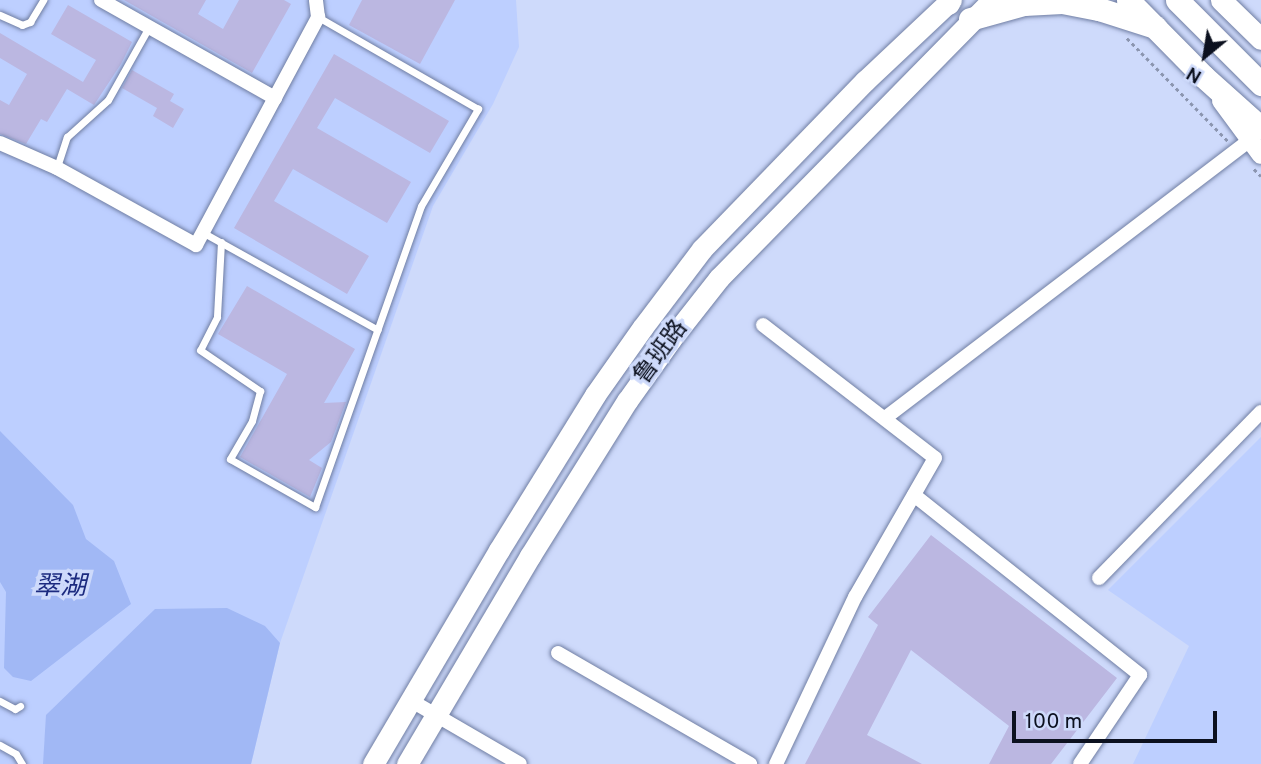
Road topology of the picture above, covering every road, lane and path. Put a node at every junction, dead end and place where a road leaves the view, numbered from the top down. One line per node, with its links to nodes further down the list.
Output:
1 (43, 0): 9 (lane)
2 (101, 0): 12 (street)
3 (316, 0): 10 (street)
4 (992, 0): 11 (main road, 鲁班路)
5 (1128, 0): 13 (main road)
6 (1177, 0): 16 (main road)
7 (1221, 0): 15 (main road)
8 (949, 1): 32 (main road, 鲁班路)
9 (0, 15)
10 (318, 17): 17 (street); 26 (lane)
11 (970, 19): 13 (main road); 35 (main road, 鲁班路)
12 (149, 27): 17 (street); 21 (lane)
13 (1155, 27): 18 (main road)
14 (1124, 34): 18 (path)
15 (1261, 39)
16 (1261, 84)
17 (275, 98): 23 (street)
18 (1249, 140): 20 (street); 22 (path); 28 (street)
19 (0, 143): 21 (street)
20 (1261, 155)
21 (57, 169): 23 (street)
22 (1261, 176)
23 (202, 232): 24 (lane)
24 (221, 242): 26 (lane); 26 (lane)
25 (763, 325): 28 (street)
26 (378, 330)
27 (1261, 412): 30 (street)
28 (885, 418): 29 (street)
29 (914, 495): 42 (street); 43 (street)
30 (1099, 578)
31 (558, 653): 41 (street)
32 (410, 700): 35 (street); 38 (main road, 鲁班路)
33 (0, 702): 34 (lane)
34 (20, 706)
35 (436, 714): 39 (main road, 鲁班路); 40 (street)
36 (0, 744): 37 (lane)
37 (22, 764)
38 (373, 764)
39 (407, 764)
40 (520, 764)
41 (750, 764)
42 (776, 764)
43 (1080, 764)

